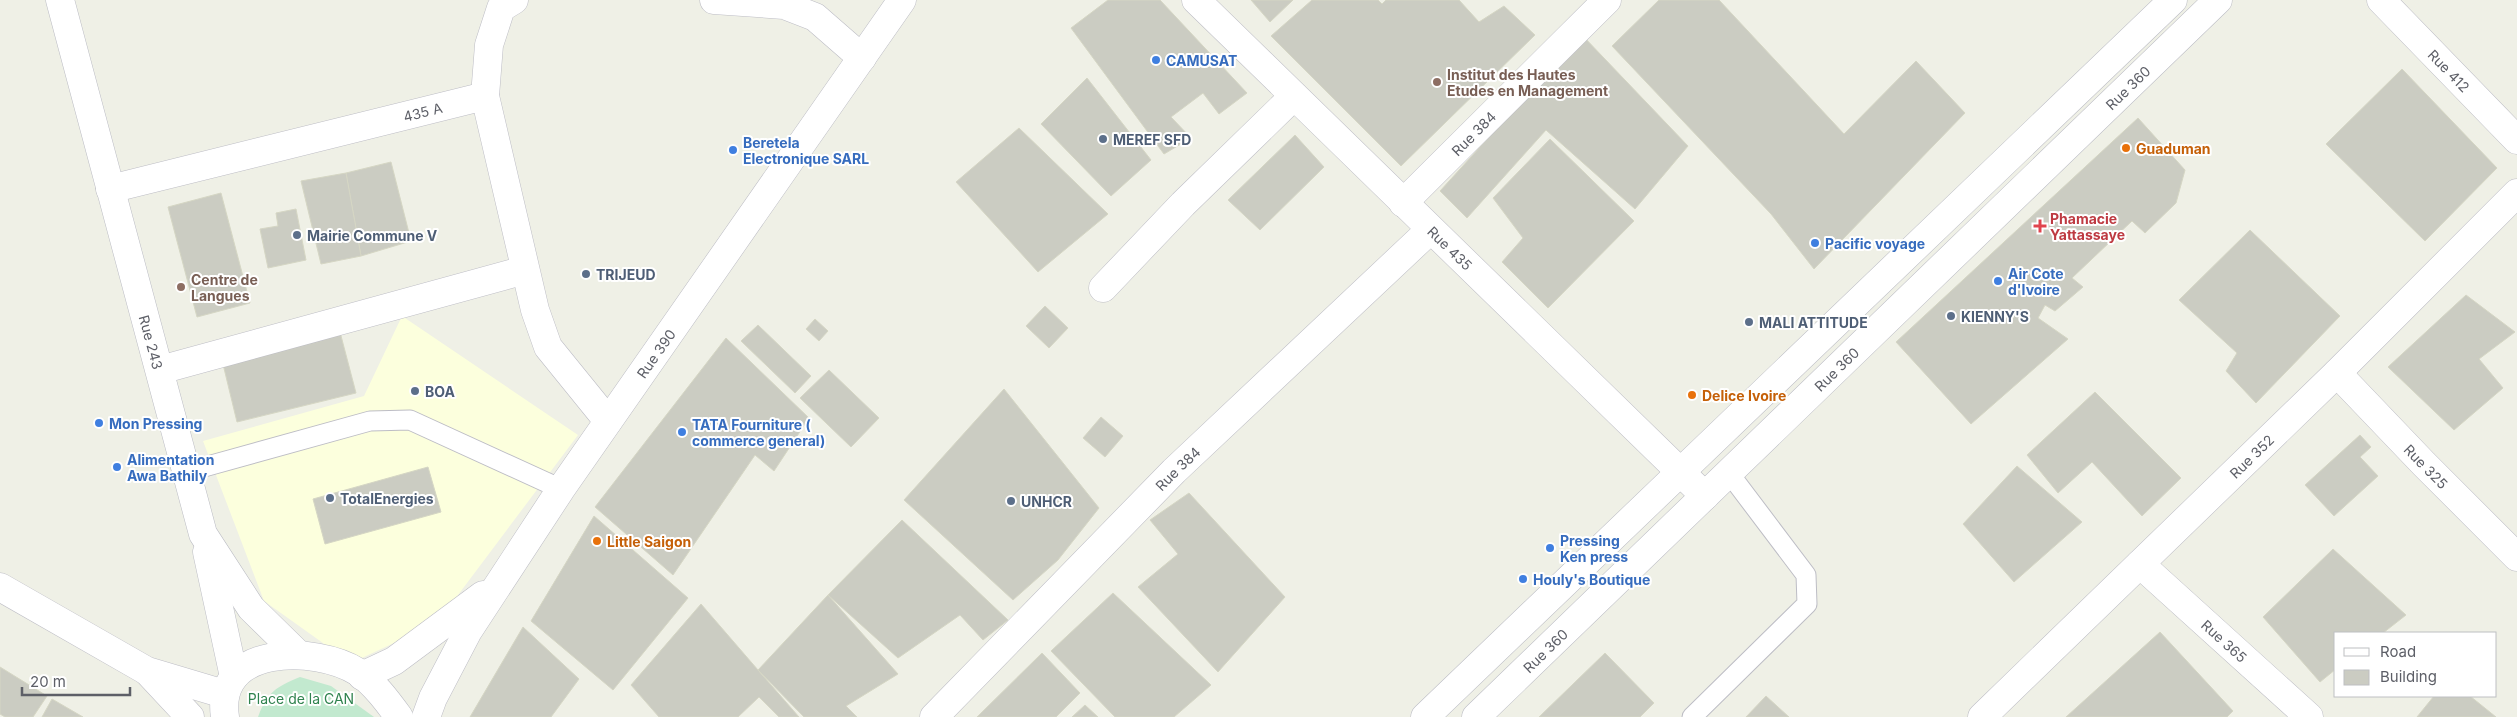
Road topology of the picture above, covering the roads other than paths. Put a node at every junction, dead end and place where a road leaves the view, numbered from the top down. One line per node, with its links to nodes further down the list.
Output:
1 (60, 0): 14 (street, Rue 243)
2 (514, 0): 11 (street)
3 (714, 0): 10 (street)
4 (902, 0): 10 (street, Rue 390)
5 (1196, 0): 12 (street, Rue 435)
6 (1608, 0): 16 (street, Rue 384)
7 (2173, 0): 24 (street)
8 (2218, 0): 25 (street, Rue 360)
9 (2381, 0): 13 (street, Rue 412)
10 (862, 58): 22 (street, Rue 390)
11 (484, 96): 14 (street, 435 A); 18 (street)
12 (1294, 96): 16 (street, Rue 435); 19 (street)
13 (2517, 140)
14 (110, 189): 20 (street, Rue 243)
15 (2517, 193): 21 (street, Rue 352)
16 (1403, 203): 17 (street, Rue 435)
17 (1430, 230): 24 (street, Rue 435); 40 (street, Rue 384)
18 (525, 270): 20 (street); 22 (street)
19 (1103, 288)
20 (160, 370): 23 (street, Rue 243)
21 (2337, 372): 29 (street, Rue 325); 30 (street, Rue 352)
22 (608, 421): 26 (street, Rue 390)
23 (186, 472): 26 (lane); 28 (street, Rue 243)
24 (1680, 472): 27 (street, Rue 435); 41 (street)
25 (1729, 473): 27 (street, Rue 360); 43 (lane)
26 (560, 490): 31 (street, Rue 390)
27 (1705, 496): 42 (street, Rue 360)
28 (203, 534): 33 (street, Rue 243); 36 (street)
29 (2517, 557)
30 (2140, 564): 44 (street, Rue 352); 45 (street, Rue 365)
31 (502, 581): 35 (street); 39 (street, Rue 390)
32 (0, 587): 34 (street)
33 (298, 654): 35 (street); 36 (street)
34 (147, 671): 36 (street); 37 (street)
35 (362, 676): 38 (street)
36 (228, 696)
37 (190, 717)
38 (399, 717)
39 (426, 717)
40 (934, 717)
41 (1425, 717)
42 (1476, 717)
43 (1692, 717)
44 (1982, 717)
45 (2309, 717)

